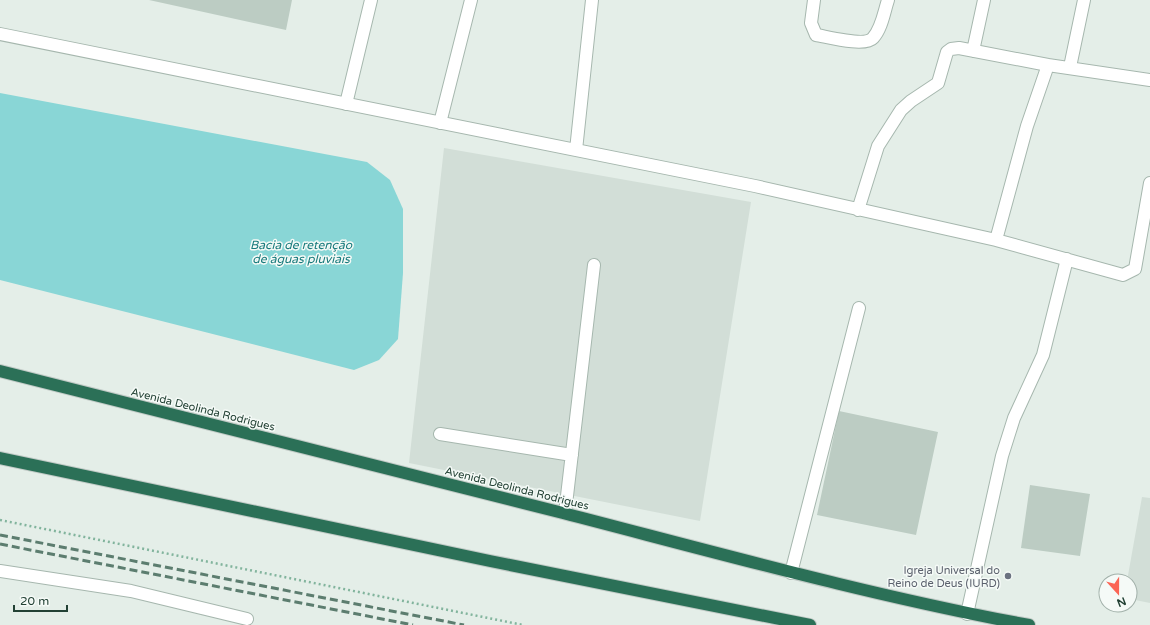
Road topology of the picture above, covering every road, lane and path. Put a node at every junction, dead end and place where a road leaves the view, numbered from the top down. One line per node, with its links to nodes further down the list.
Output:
1 (371, 0): 13 (street)
2 (471, 0): 14 (street)
3 (592, 0): 15 (street)
4 (814, 0): 5 (street)
5 (888, 0)
6 (984, 0): 9 (street)
7 (1084, 0): 11 (street)
8 (0, 34): 13 (street)
9 (973, 51): 10 (street); 17 (street)
10 (1048, 65): 11 (street); 18 (street)
11 (1070, 67): 12 (street)
12 (1150, 80)
13 (346, 104): 14 (street)
14 (440, 123): 15 (street)
15 (576, 150): 17 (street)
16 (1150, 183): 19 (street)
17 (858, 210): 18 (street)
18 (996, 240): 19 (street)
19 (1067, 259): 30 (street)
20 (594, 265): 24 (street)
21 (859, 308): 29 (street)
22 (0, 371): 26 (highway, Avenida Deolinda Rodrigues)
23 (440, 434): 24 (street)
24 (572, 455): 26 (street)
25 (0, 458): 33 (highway)
26 (565, 513): 29 (highway, Avenida Deolinda Rodrigues)
27 (0, 520): 32 (path)
28 (0, 571): 31 (street)
29 (791, 573): 30 (highway, Avenida Deolinda Rodrigues)
30 (967, 614): 34 (highway, Avenida Deolinda Rodrigues)
31 (247, 620)
32 (523, 625)
33 (810, 625)
34 (1029, 625)

